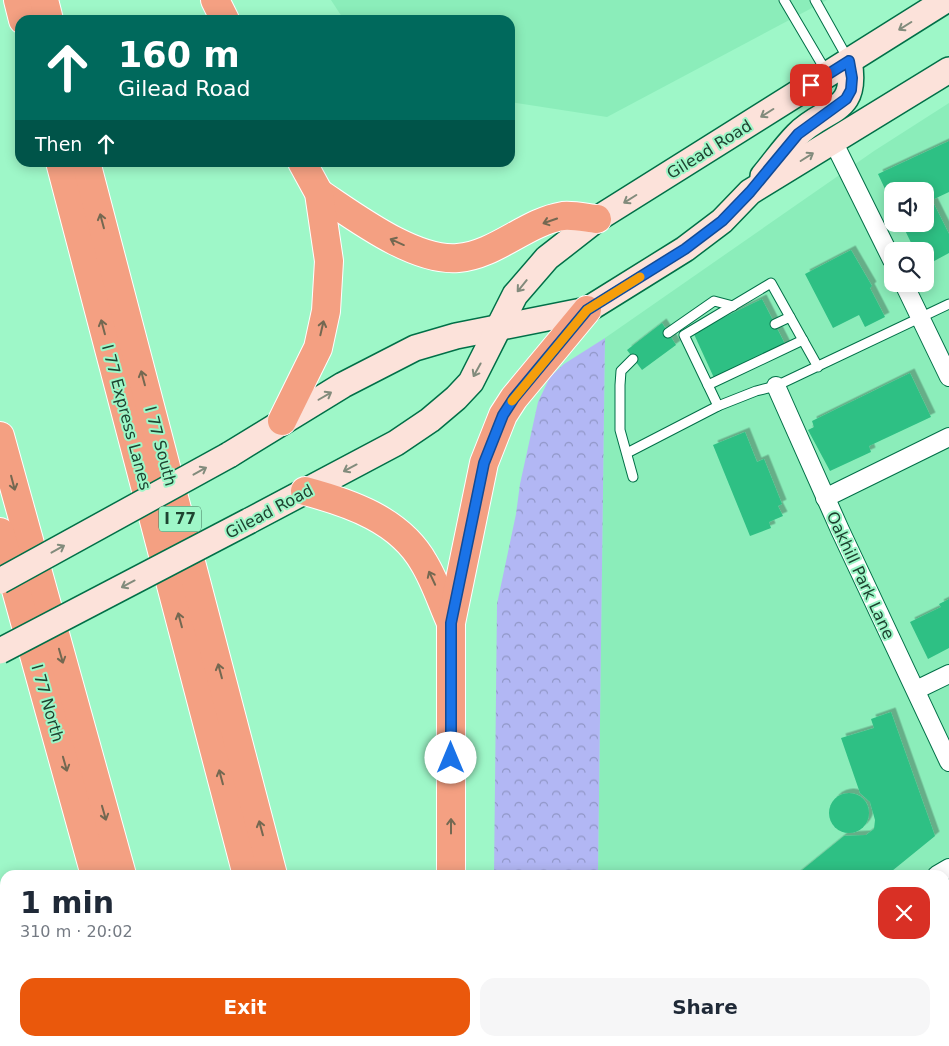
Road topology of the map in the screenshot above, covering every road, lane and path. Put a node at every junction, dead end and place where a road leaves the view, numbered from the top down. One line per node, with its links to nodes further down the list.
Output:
1 (18, 0): 7 (highway)
2 (44, 0): 8 (highway)
3 (215, 0): 9 (highway)
4 (784, 0): 12 (lane)
5 (815, 0): 10 (lane)
6 (946, 0): 10 (main road, Gilead Road, one-way to 10)
7 (22, 15)
8 (48, 15)
9 (223, 15)
10 (849, 61): 12 (main road, Gilead Road); 17 (main road)
11 (949, 70): 13 (main road)
12 (828, 75): 19 (main road, Gilead Road, one-way to 19)
13 (833, 141): 17 (main road, one-way to 13); 20 (street)
14 (61, 167): 53 (highway, I 77 Express Lanes / I 77, one-way to 14)
15 (87, 167): 54 (highway, I 77 South / I 77, one-way to 15)
16 (305, 167): 18 (highway)
17 (750, 192): 24 (main road)
18 (318, 193): 19 (highway, one-way to 18); 37 (highway, one-way to 18)
19 (597, 219): 28 (main road, Gilead Road, one-way to 28)
20 (884, 244)
21 (908, 292): 26 (street)
22 (949, 304): 26 (lane)
23 (734, 306): 25 (lane); 29 (lane); 34 (lane)
24 (587, 310): 28 (main road); 46 (highway)
25 (790, 317): 27 (lane); 30 (lane)
26 (921, 317): 32 (lane); 33 (street)
27 (775, 324)
28 (500, 327): 37 (main road, one-way to 28); 42 (main road, Gilead Road, one-way to 42)
29 (668, 333)
30 (803, 340): 32 (lane); 34 (lane)
31 (634, 359): 40 (lane)
32 (818, 367): 35 (lane)
33 (949, 376)
34 (708, 385): 36 (lane)
35 (776, 386): 36 (lane); 43 (street, Oakhill Park Lane)
36 (718, 406): 40 (lane)
37 (282, 420): 45 (main road, one-way to 37, bridge)
38 (0, 436): 52 (highway, one-way to 52)
39 (949, 437): 43 (street)
40 (627, 453): 41 (lane)
41 (633, 477)
42 (305, 491): 46 (highway, one-way to 42); 47 (main road, Gilead Road, one-way to 47, bridge)
43 (825, 498): 49 (street, Oakhill Park Lane)
44 (0, 532): 51 (highway, I 77 North, one-way to 51)
45 (0, 581)
46 (451, 623): 55 (highway, one-way to 46)
47 (0, 651)
48 (949, 674): 49 (street)
49 (916, 690): 50 (street, Oakhill Park Lane)
50 (949, 762)
51 (94, 870)
52 (121, 870)
53 (246, 870)
54 (272, 870)
55 (451, 870)

